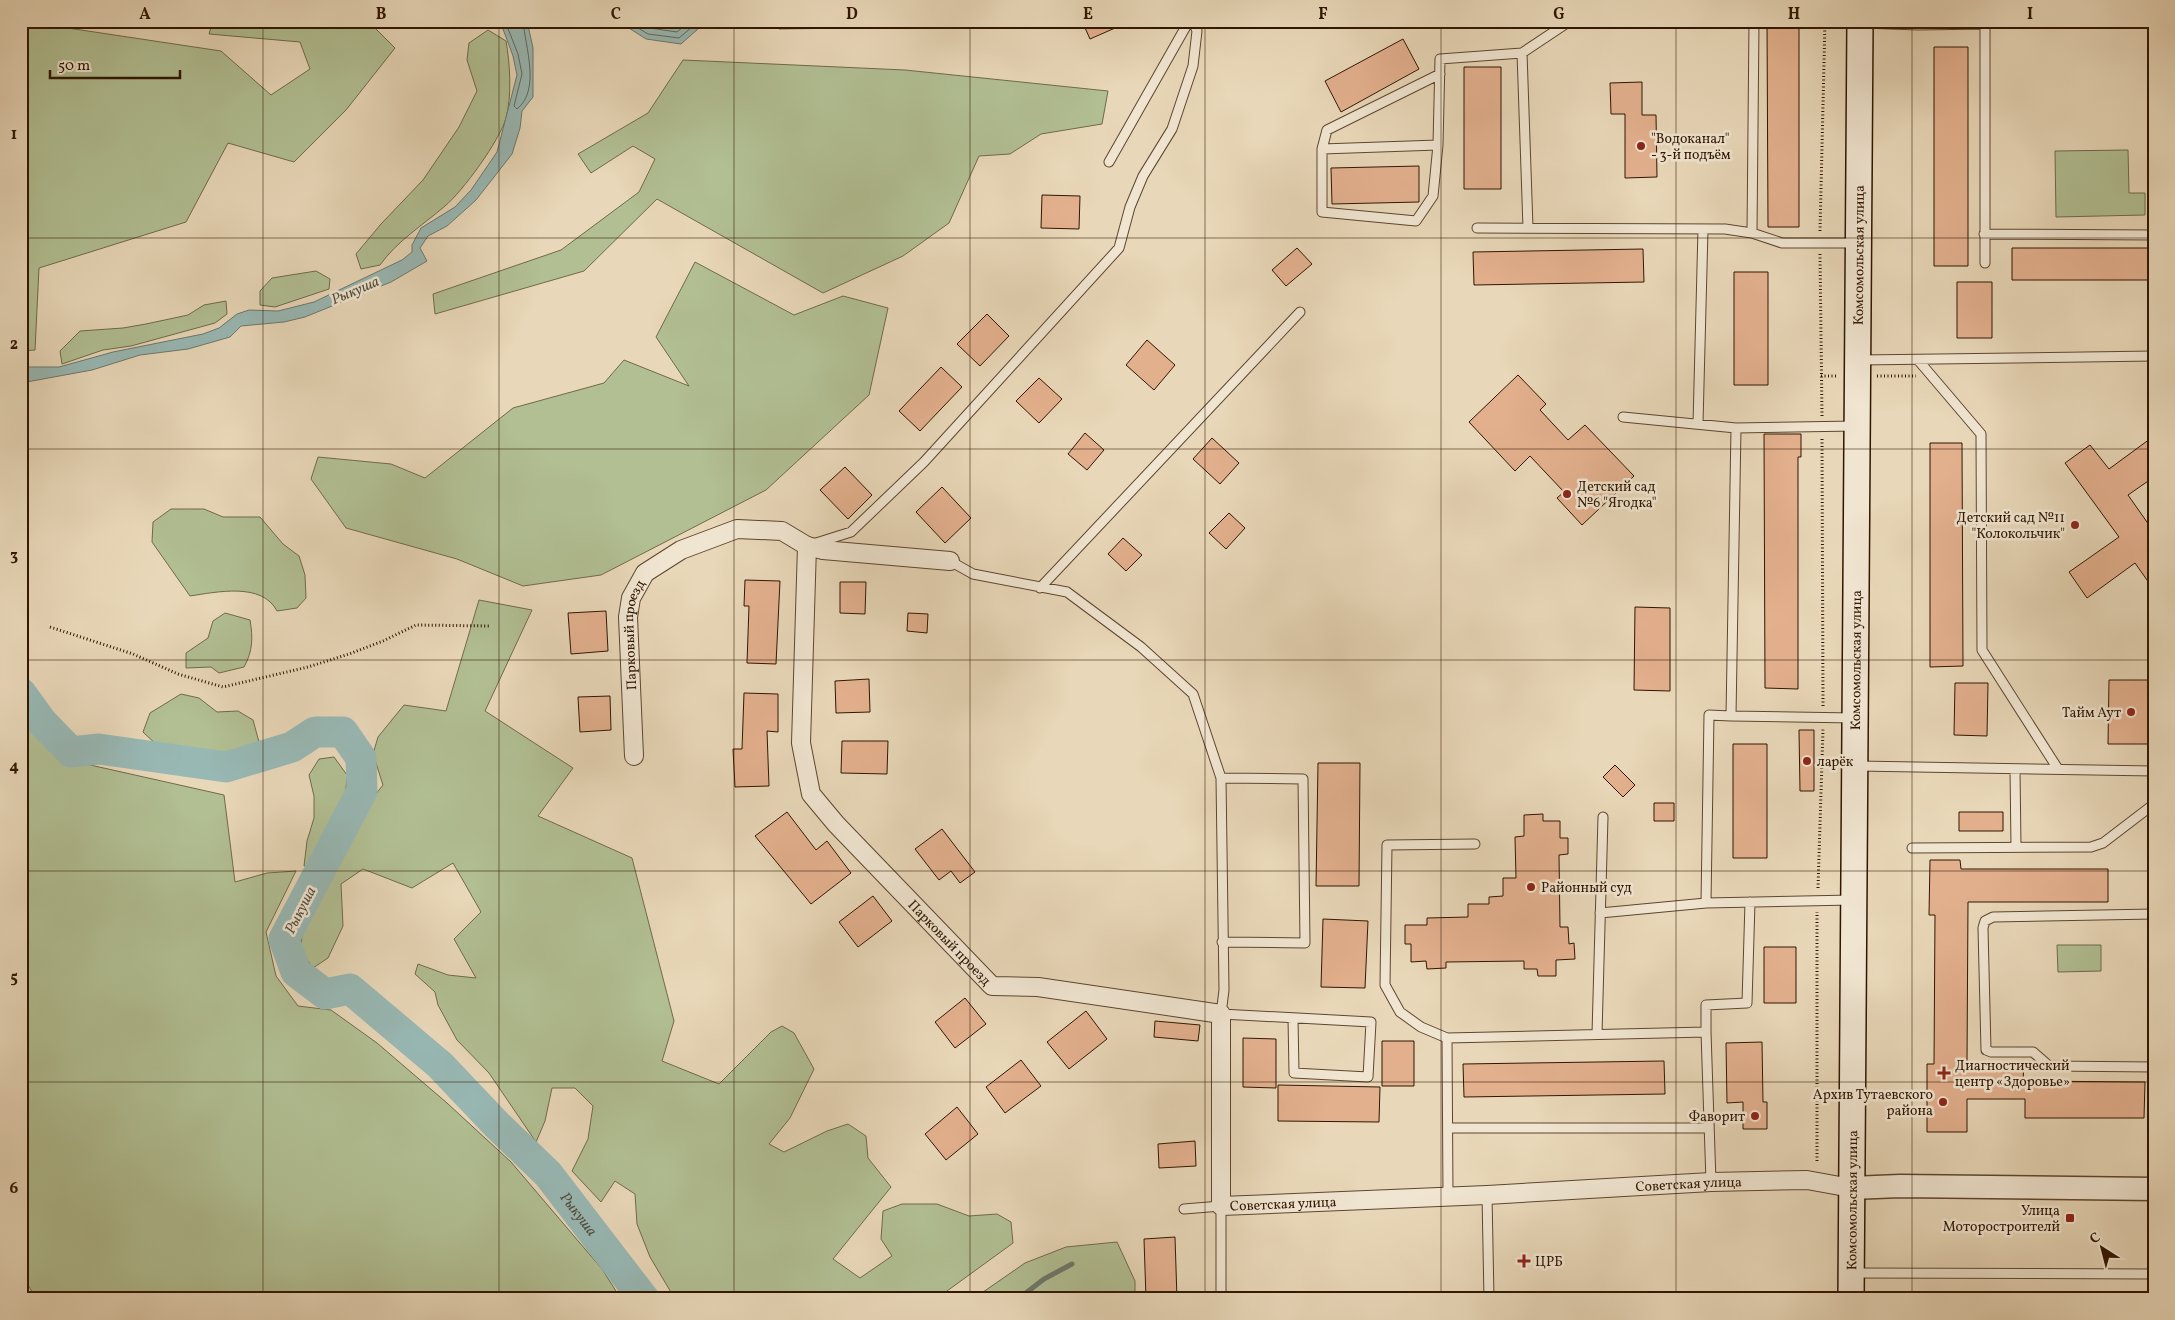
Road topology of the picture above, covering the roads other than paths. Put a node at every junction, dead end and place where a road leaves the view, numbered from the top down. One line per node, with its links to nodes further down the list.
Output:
1 (1191, 21): 10 (lane); 27 (lane)
2 (1570, 21): 6 (lane)
3 (1754, 21): 14 (lane)
4 (1860, 22): 5 (lane); 17 (main road, Комсомольская улица)
5 (1988, 23): 15 (lane)
6 (1522, 53): 7 (lane); 12 (lane)
7 (1440, 74): 8 (lane); 9 (lane)
8 (1438, 145): 9 (lane); 9 (lane)
9 (1322, 150)
10 (1109, 162)
11 (1476, 228): 12 (lane)
12 (1528, 228): 13 (lane)
13 (1703, 228): 14 (lane); 24 (lane)
14 (1752, 233): 17 (lane)
15 (1984, 234): 16 (lane); 18 (lane)
16 (2154, 235)
17 (1858, 243): 21 (main road, Комсомольская улица)
18 (1985, 264)
19 (1300, 312): 29 (lane)
20 (2154, 356): 22 (lane)
21 (1857, 360): 22 (lane); 25 (main road, Комсомольская улица)
22 (1918, 360): 35 (lane)
23 (1623, 417): 24 (lane)
24 (1698, 424): 26 (lane)
25 (1857, 426): 26 (lane); 31 (main road, Комсомольская улица)
26 (1736, 428): 30 (lane)
27 (808, 546): 28 (street, Парковый проезд); 32 (street, Парковый проезд); 49 (street, Парковый проезд)
28 (950, 561): 29 (lane)
29 (1040, 588): 37 (lane)
30 (1731, 716): 31 (lane); 45 (lane)
31 (1855, 718): 33 (main road, Комсомольская улица)
32 (634, 756)
33 (1854, 766): 34 (lane); 43 (main road, Комсомольская улица)
34 (2015, 769): 35 (lane); 41 (lane)
35 (2058, 770): 36 (lane)
36 (2154, 771)
37 (1220, 778): 48 (lane); 48 (lane)
38 (2154, 804): 41 (lane)
39 (1603, 817): 46 (lane)
40 (1475, 844): 53 (lane)
41 (2016, 847): 42 (lane)
42 (1912, 848)
43 (1854, 900): 44 (lane); 58 (main road, Комсомольская улица)
44 (1750, 902): 45 (lane); 51 (lane)
45 (1706, 903): 46 (lane)
46 (1600, 913): 52 (lane)
47 (2154, 914): 54 (lane)
48 (1222, 942): 49 (lane)
49 (1221, 1014): 50 (lane); 62 (street)
50 (1293, 1018): 50 (lane)
51 (1706, 1032): 52 (lane); 56 (lane)
52 (1597, 1034): 53 (lane)
53 (1447, 1038): 55 (lane)
54 (2154, 1067)
55 (1448, 1128): 56 (lane); 61 (lane)
56 (1710, 1128): 57 (lane)
57 (1711, 1182): 58 (street, Советская улица); 60 (street, Советская улица)
58 (1852, 1188): 59 (street, Советская улица); 64 (main road, Комсомольская улица)
59 (2154, 1189)
60 (1487, 1195): 61 (street, Советская улица); 67 (lane)
61 (1448, 1196): 62 (street, Советская улица)
62 (1221, 1206): 63 (lane); 66 (lane)
63 (1184, 1209)
64 (1851, 1273): 65 (lane); 68 (main road, Комсомольская улица)
65 (2154, 1274)
66 (1221, 1299)
67 (1489, 1299)
68 (1851, 1299)

